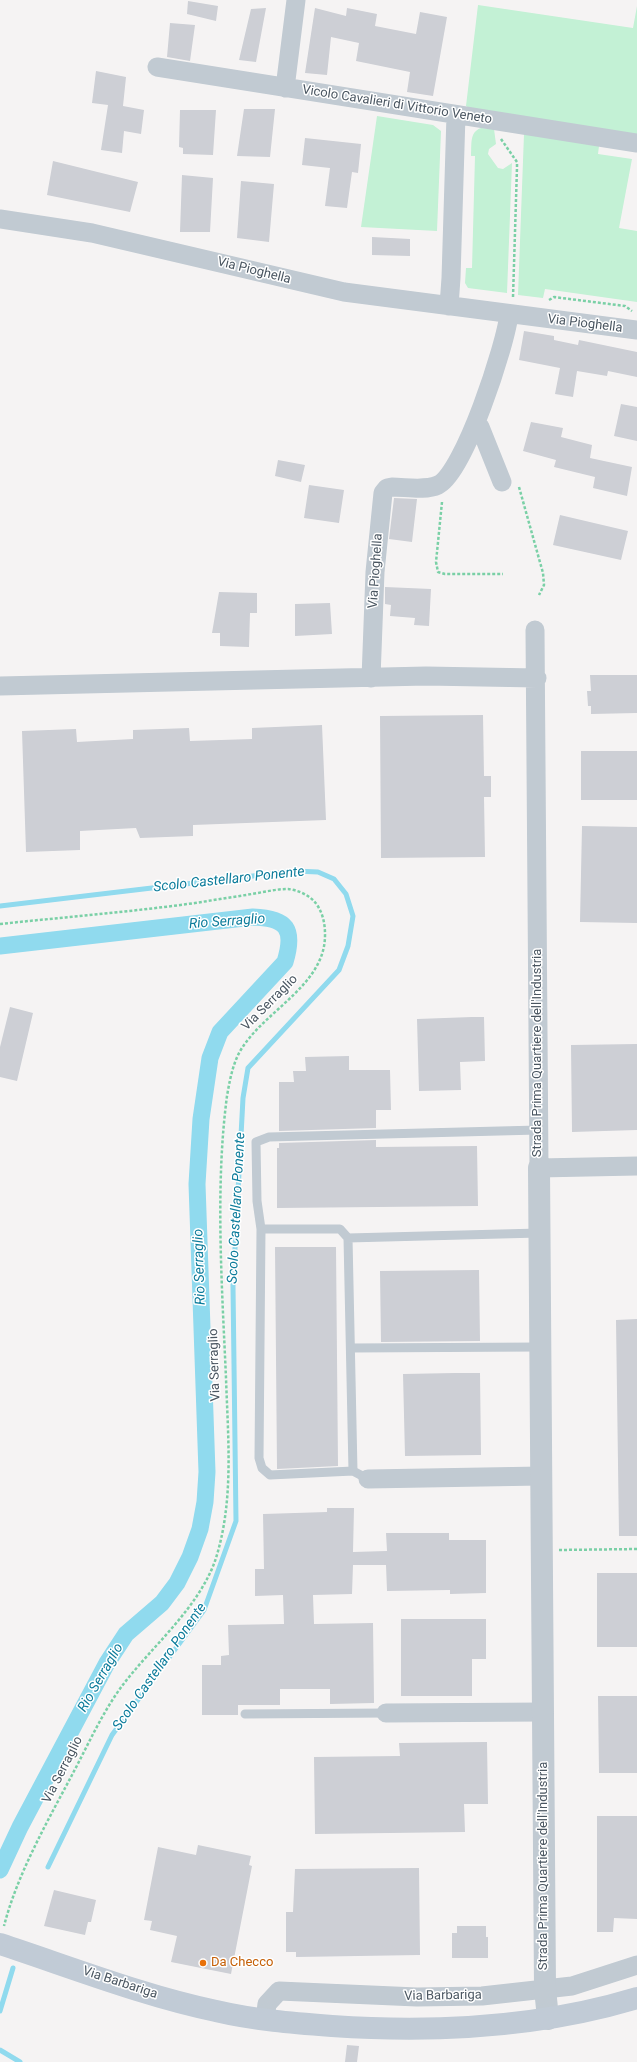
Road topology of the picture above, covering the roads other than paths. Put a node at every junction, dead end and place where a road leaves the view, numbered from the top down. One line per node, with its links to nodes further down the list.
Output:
1 (296, 0): 3 (street)
2 (157, 67): 3 (street, Vicolo Cavalieri di Vittorio Veneto)
3 (284, 88): 4 (street, Vicolo Cavalieri di Vittorio Veneto)
4 (456, 115): 5 (street, Vicolo Cavalieri di Vittorio Veneto); 7 (street)
5 (637, 143)
6 (0, 219): 7 (street, Via Pioghella)
7 (449, 306): 8 (street, Via Pioghella)
8 (511, 307): 9 (street, Via Pioghella); 10 (street)
9 (637, 330)
10 (476, 424): 11 (street); 13 (street, Via Pioghella)
11 (510, 483)
12 (535, 630): 14 (street, Strada Prima Quartiere dell'Industria)
13 (371, 678): 14 (street); 15 (street)
14 (536, 678): 16 (street, Strada Prima Quartiere dell'Industria)
15 (0, 686)
16 (538, 1130): 18 (street, Strada Prima Quartiere dell'Industria); 19 (lane)
17 (637, 1166): 18 (street)
18 (539, 1168): 20 (street, Strada Prima Quartiere dell'Industria)
19 (261, 1230): 21 (lane); 24 (lane)
20 (539, 1233): 21 (lane); 22 (street, Strada Prima Quartiere dell'Industria)
21 (348, 1238): 23 (lane)
22 (540, 1347): 23 (lane); 25 (street, Strada Prima Quartiere dell'Industria)
23 (351, 1348): 24 (lane)
24 (361, 1475): 25 (street)
25 (541, 1476): 26 (street, Strada Prima Quartiere dell'Industria)
26 (544, 1712): 27 (street); 31 (street, Strada Prima Quartiere dell'Industria)
27 (386, 1713): 28 (lane)
28 (245, 1714)
29 (1, 1938): 34 (main road, Via Barbariga)
30 (637, 1965): 31 (street, Via Barbariga)
31 (545, 1988): 33 (street, Strada Prima Quartiere dell'Industria); 34 (street, Via Barbariga)
32 (637, 1998): 33 (main road, Via Barbariga)
33 (548, 2019): 34 (main road, Via Barbariga)
34 (265, 2020)

